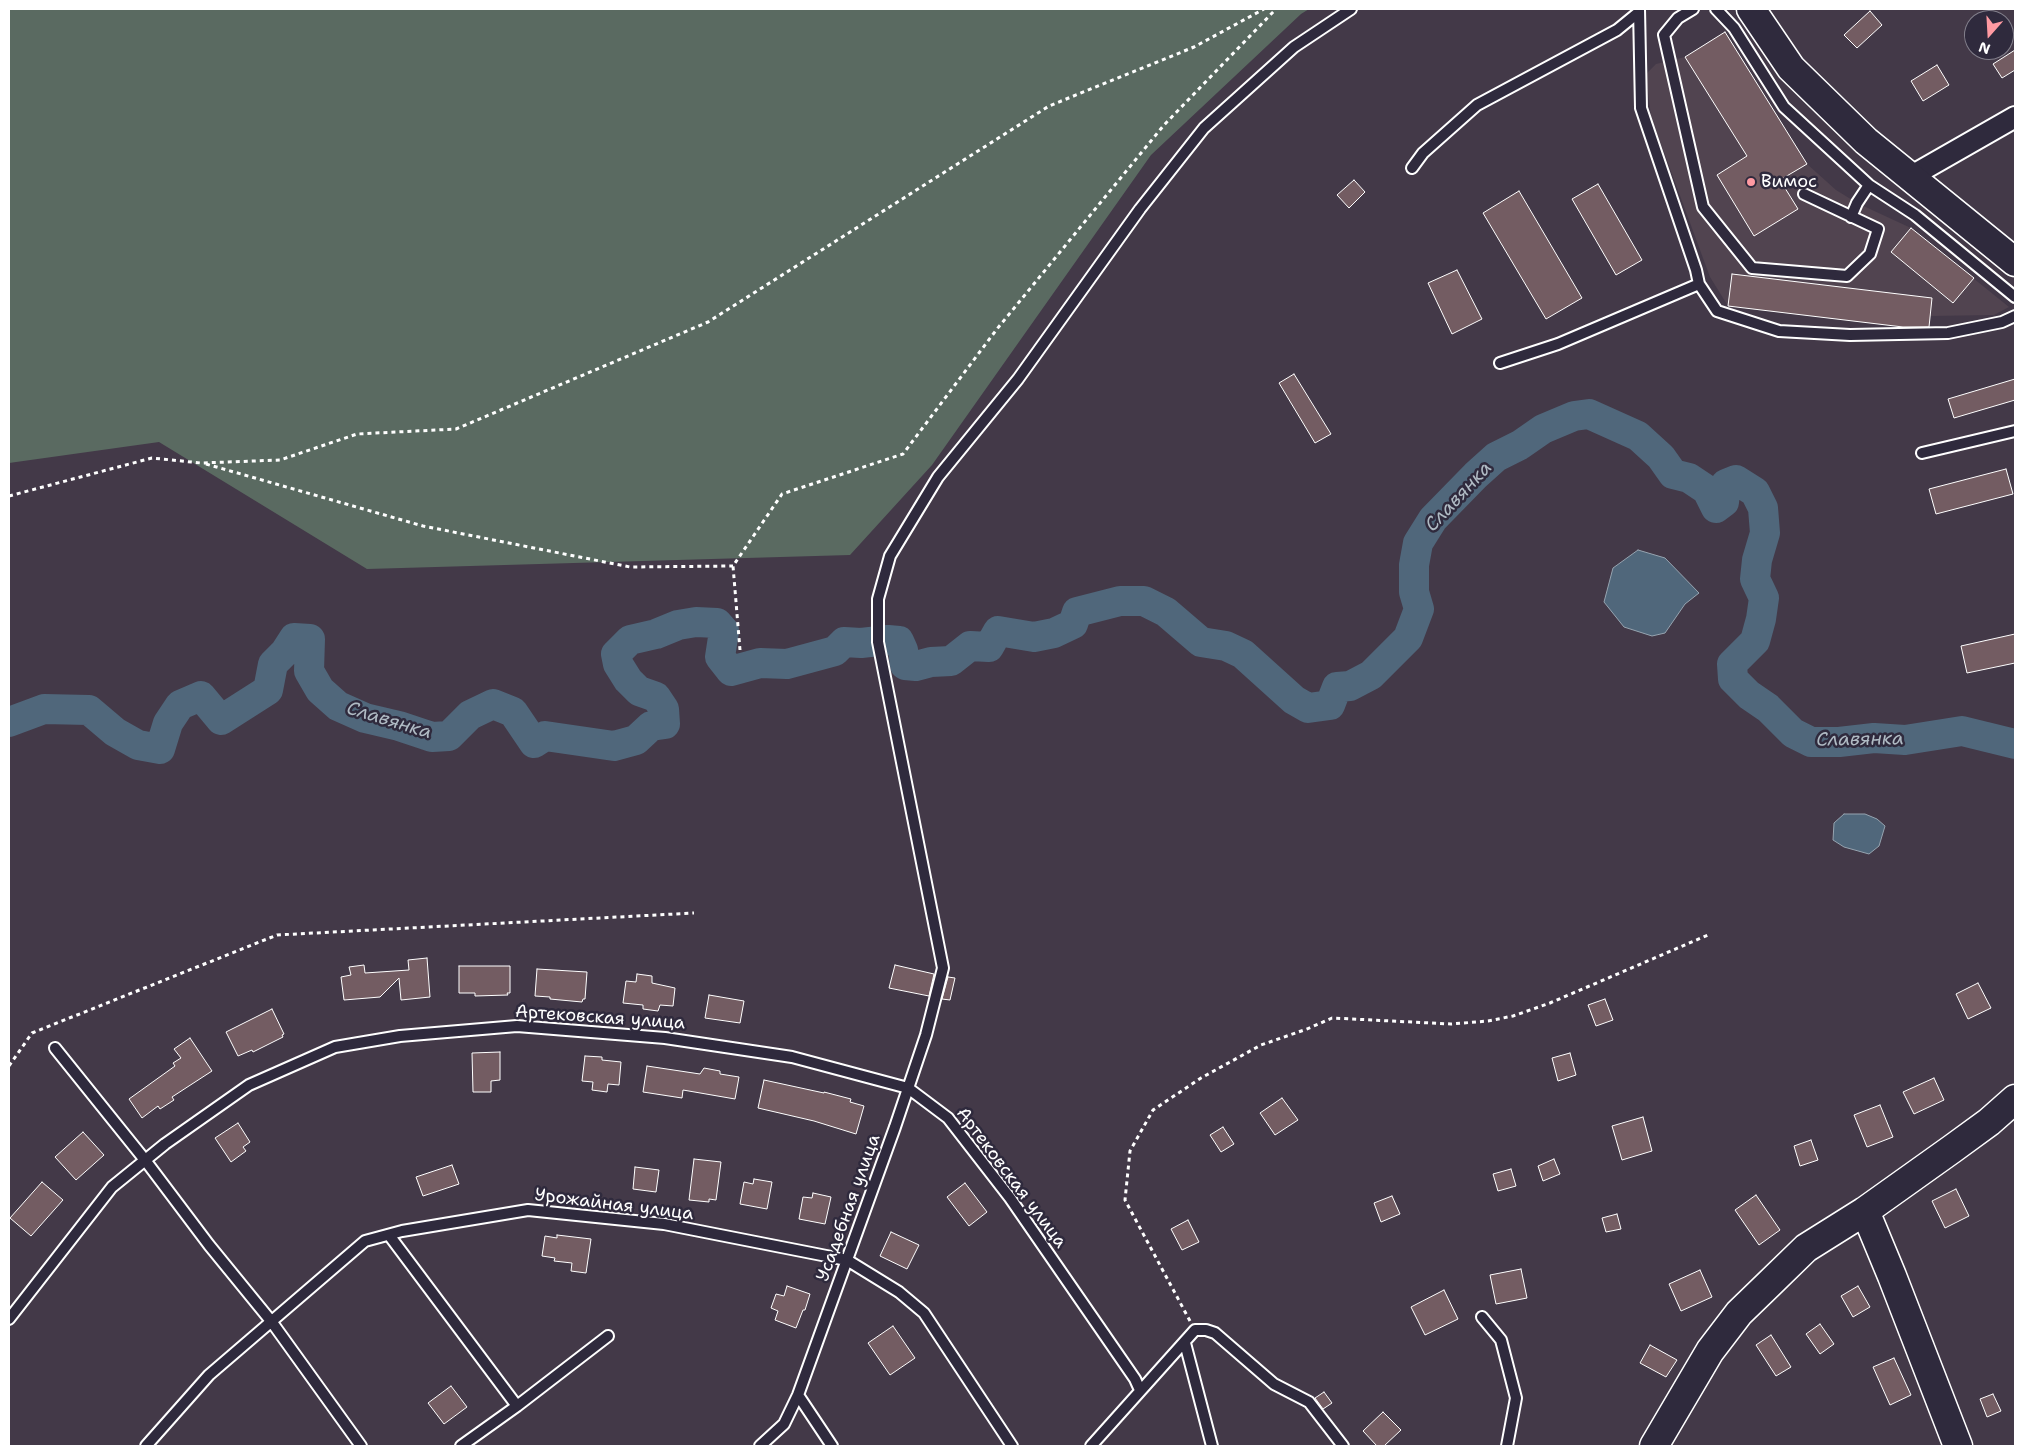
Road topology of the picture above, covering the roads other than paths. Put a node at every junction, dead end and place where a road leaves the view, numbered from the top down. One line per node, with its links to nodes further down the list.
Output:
1 (1351, 9): 20 (lane, Усадебная улица)
2 (1693, 9): 11 (lane)
3 (1716, 9): 9 (lane)
4 (1751, 9): 8 (main road)
5 (1639, 10): 7 (lane); 13 (lane)
6 (2015, 117): 8 (street)
7 (1412, 168)
8 (1910, 177): 12 (main road)
9 (1868, 185): 11 (lane); 14 (lane)
10 (1804, 194): 11 (lane)
11 (1851, 217)
12 (2015, 262)
13 (1699, 284): 15 (lane); 16 (lane)
14 (2015, 297)
15 (2015, 316)
16 (1500, 364)
17 (2015, 431): 18 (lane)
18 (1922, 454)
19 (55, 1048): 22 (lane)
20 (908, 1088): 22 (lane, Артековская улица); 25 (lane, Усадебная улица); 31 (lane, Артековская улица)
21 (2015, 1099): 23 (main road)
22 (145, 1160): 27 (lane, Артековская улица); 28 (lane)
23 (1865, 1211): 44 (main road); 45 (main road)
24 (389, 1235): 25 (lane, Урожайная улица); 28 (lane, Урожайная улица); 33 (lane)
25 (847, 1260): 32 (lane, Усадебная улица); 39 (lane, Урожайная улица)
26 (1482, 1318): 43 (lane)
27 (9, 1319)
28 (271, 1322): 34 (lane, Урожайная улица); 35 (lane)
29 (608, 1336): 33 (lane)
30 (1185, 1343): 31 (lane); 41 (lane); 42 (lane)
31 (1140, 1390): 40 (lane)
32 (798, 1395): 37 (lane, Усадебная улица); 38 (lane)
33 (517, 1406): 36 (lane)
34 (146, 1446)
35 (361, 1446)
36 (462, 1446)
37 (760, 1446)
38 (832, 1446)
39 (1012, 1446)
40 (1092, 1446)
41 (1212, 1446)
42 (1343, 1446)
43 (1507, 1446)
44 (1654, 1446)
45 (1958, 1446)

